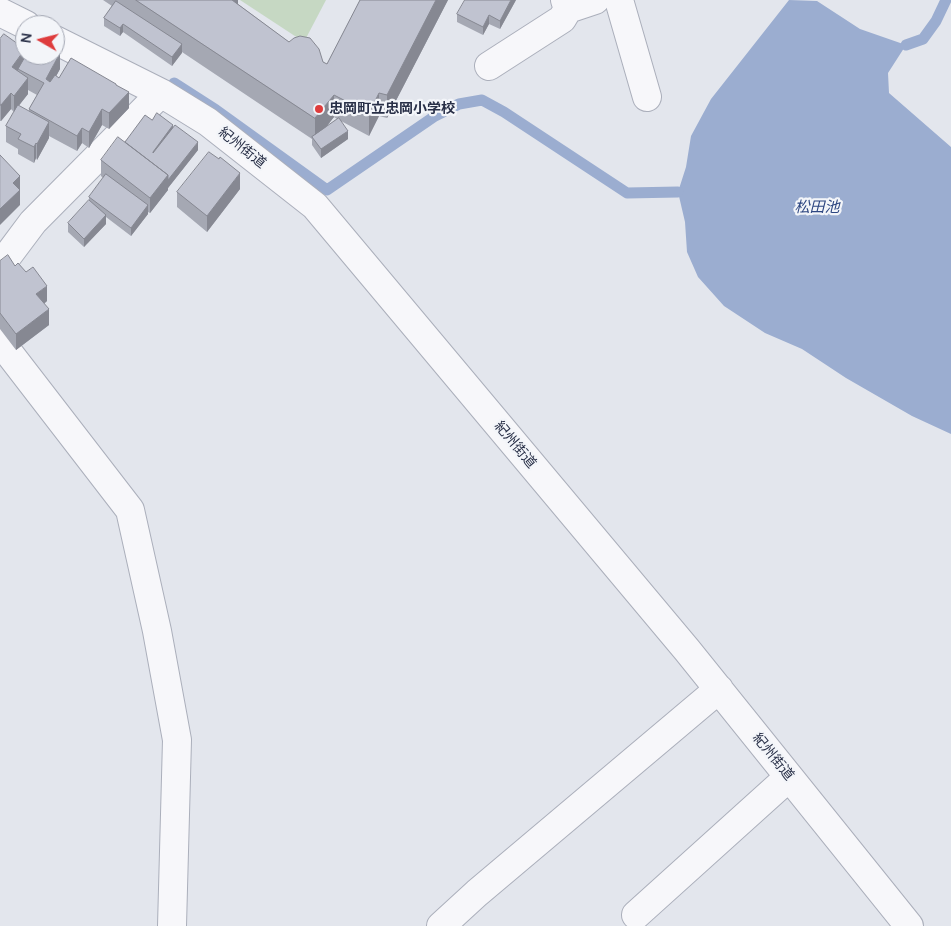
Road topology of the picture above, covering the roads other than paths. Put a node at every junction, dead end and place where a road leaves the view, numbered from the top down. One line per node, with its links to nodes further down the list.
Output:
1 (595, 0): 3 (street)
2 (619, 0): 9 (street)
3 (566, 4): 7 (street)
4 (0, 12): 5 (street)
5 (15, 20)
6 (65, 45): 8 (street, 紀州街道)
7 (489, 66)
8 (161, 92): 10 (street); 12 (street, 紀州街道)
9 (647, 97)
10 (0, 266)
11 (0, 338): 15 (street)
12 (719, 689): 13 (street, 紀州街道); 16 (street)
13 (789, 777): 14 (street); 17 (street, 紀州街道)
14 (636, 914)
15 (172, 926)
16 (441, 926)
17 (909, 926)

